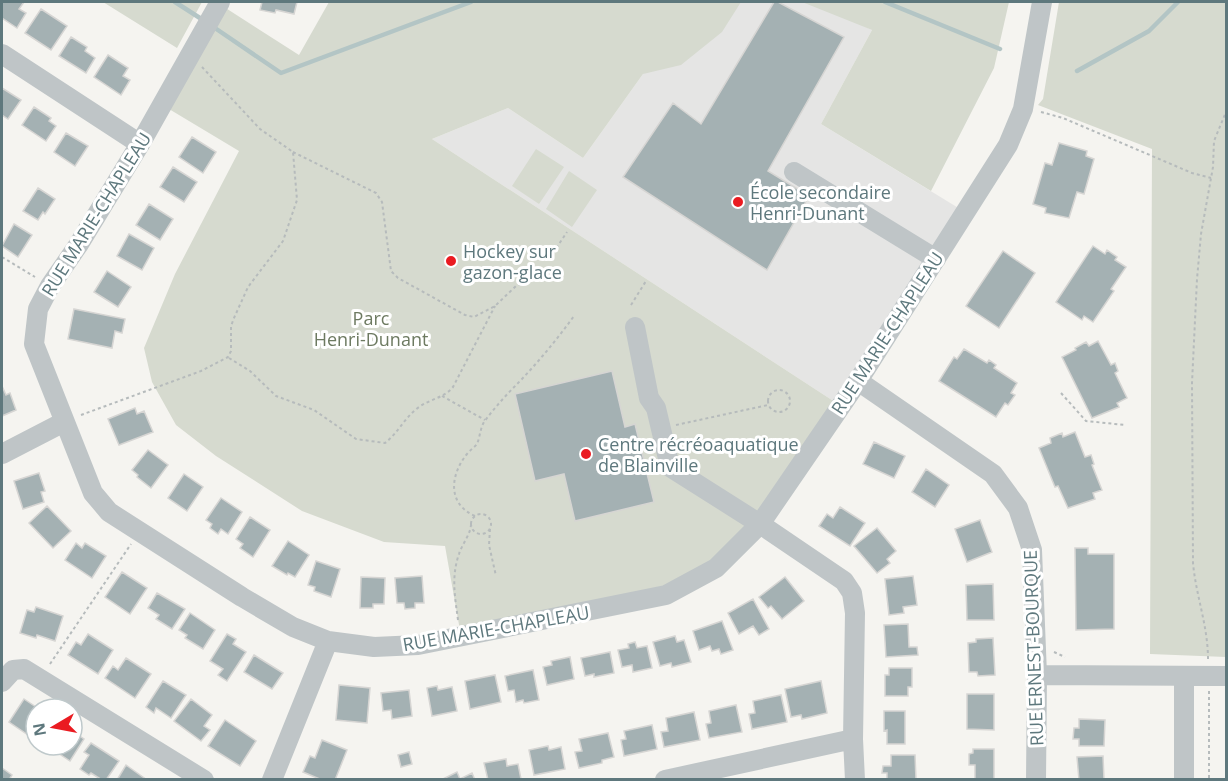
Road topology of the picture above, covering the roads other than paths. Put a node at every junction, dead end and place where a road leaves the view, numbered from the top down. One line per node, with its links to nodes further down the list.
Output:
1 (220, 2): 4 (street, RUE MARIE-CHAPLEAU)
2 (1042, 2): 6 (street, RUE MARIE-CHAPLEAU)
3 (2, 54): 4 (street)
4 (140, 144): 9 (street, RUE MARIE-CHAPLEAU)
5 (794, 172): 6 (street)
6 (936, 258): 8 (street, RUE MARIE-CHAPLEAU)
7 (635, 327): 11 (street)
8 (858, 381): 11 (street, RUE MARIE-CHAPLEAU); 13 (street, RUE ERNEST-BOURQUE)
9 (64, 422): 10 (street); 12 (street, RUE MARIE-CHAPLEAU)
10 (2, 454)
11 (760, 524): 12 (street, RUE MARIE-CHAPLEAU); 17 (street)
12 (328, 641): 19 (street)
13 (1037, 675): 14 (street); 22 (street, RUE ERNEST-BOURQUE)
14 (1184, 676): 15 (street); 23 (street)
15 (1227, 676)
16 (2, 682): 18 (street)
17 (853, 739): 20 (street); 21 (street)
18 (204, 780)
19 (272, 780)
20 (665, 780)
21 (855, 780)
22 (1036, 780)
23 (1184, 780)

